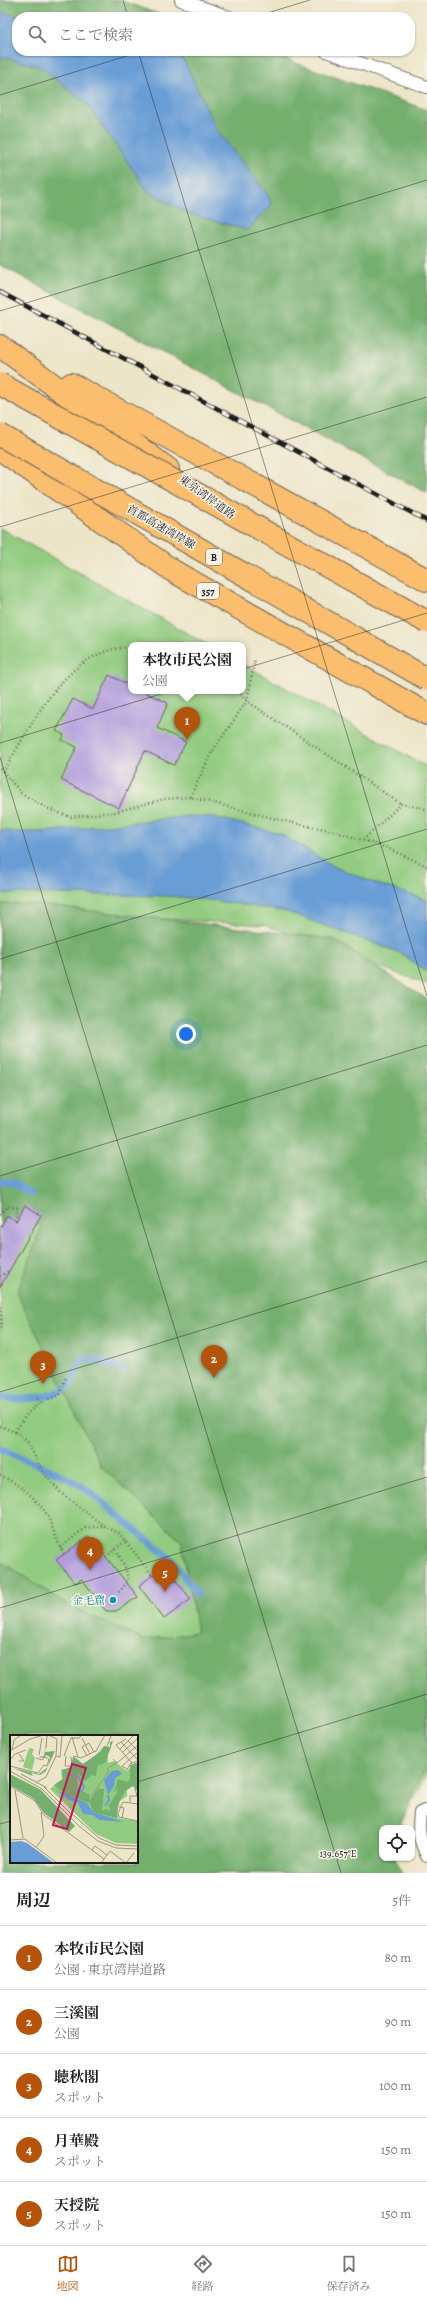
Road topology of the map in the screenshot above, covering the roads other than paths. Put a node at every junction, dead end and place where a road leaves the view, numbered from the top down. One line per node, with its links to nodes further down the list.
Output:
1 (181, 0): 2 (lane)
2 (215, 12)
3 (340, 56): 4 (lane)
4 (427, 87)
5 (0, 346): 10 (highway, 東京湾岸道路); 12 (highway, 東京湾岸道路, bridge)
6 (0, 384): 11 (highway, bridge)
7 (0, 435): 14 (highway, 首都高速湾岸線 / B, bridge)
8 (0, 441): 13 (highway, bridge)
9 (0, 449): 15 (highway, 357)
10 (427, 580)
11 (427, 622)
12 (427, 629)
13 (427, 674)
14 (427, 679)
15 (427, 714)
16 (427, 1810): 17 (lane)
17 (427, 1856)

